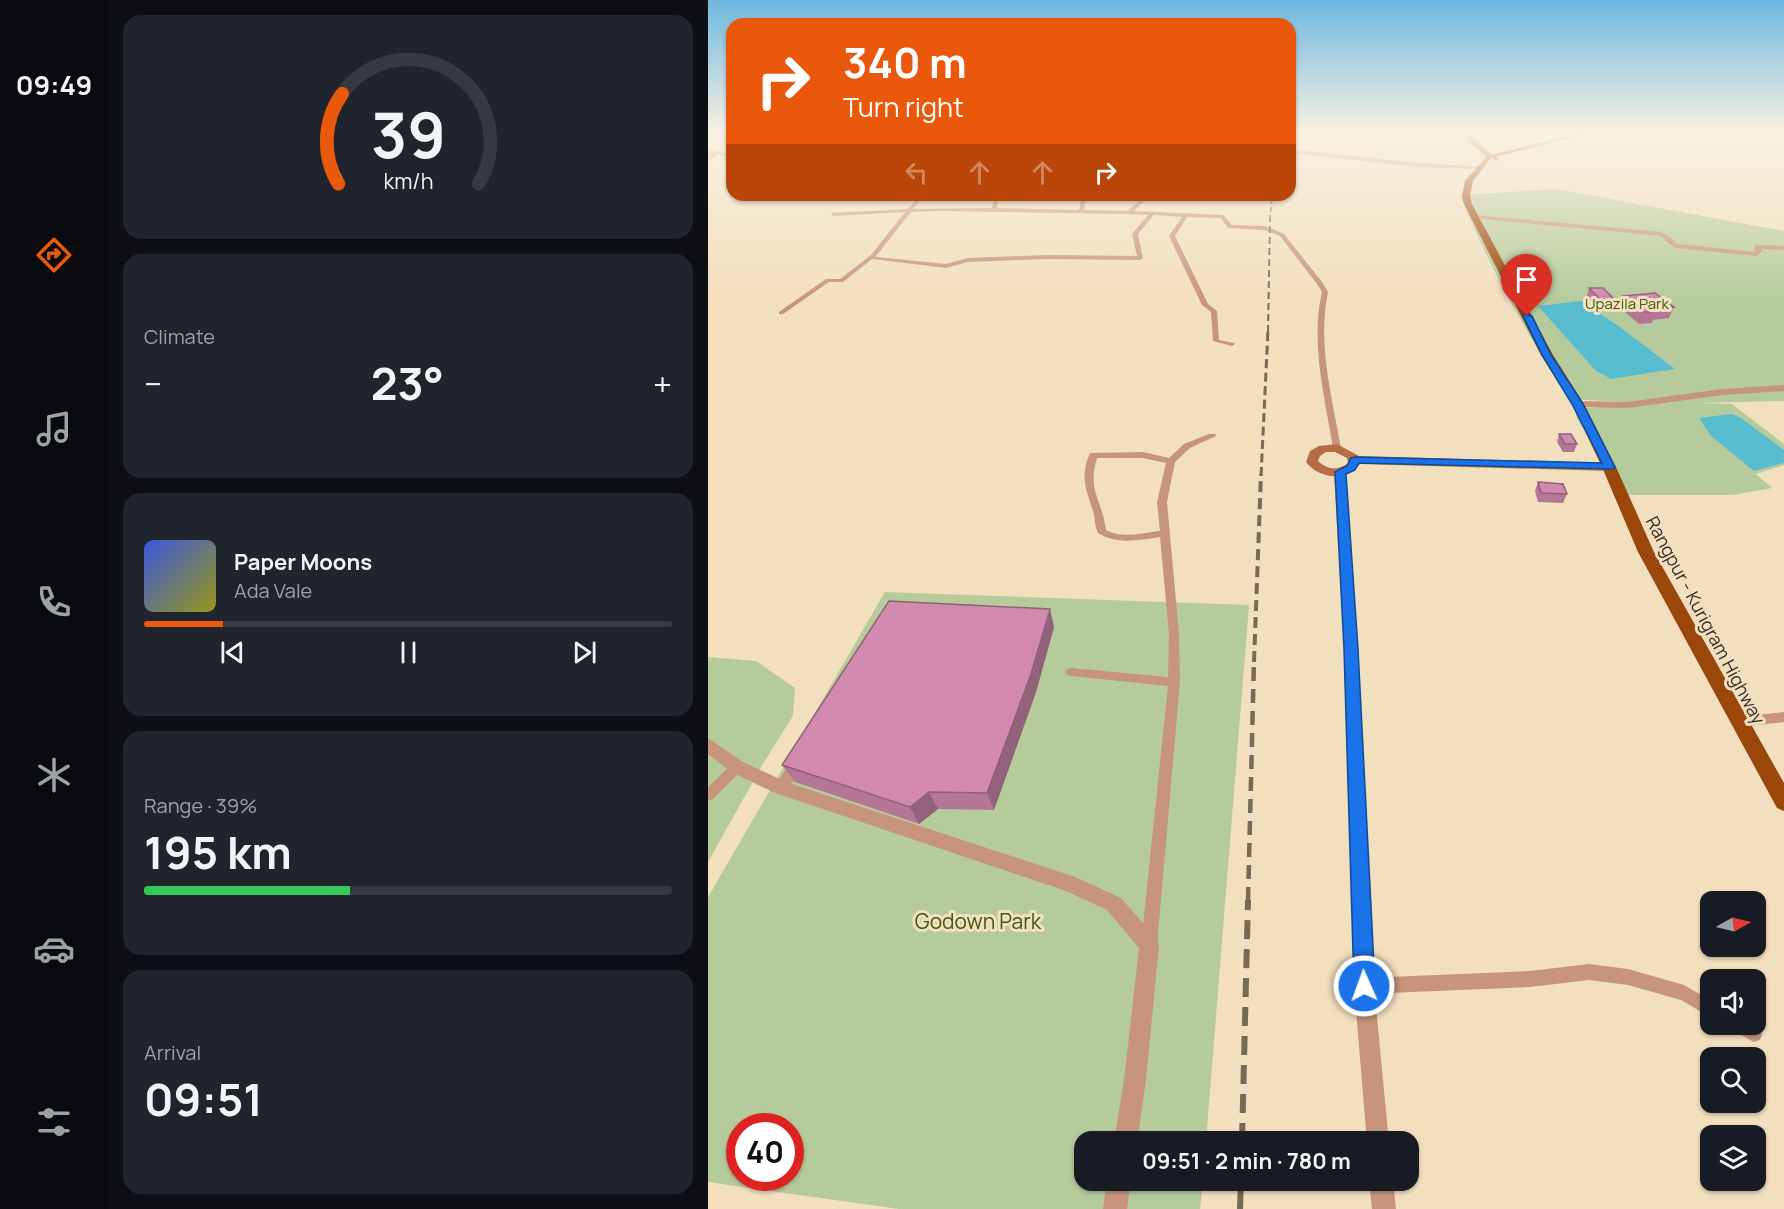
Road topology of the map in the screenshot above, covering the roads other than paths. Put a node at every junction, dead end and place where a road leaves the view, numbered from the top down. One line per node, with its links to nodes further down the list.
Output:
1 (1468, 188): 13 (highway, Rangpur - Kurigram Highway)
2 (917, 201): 6 (street)
3 (995, 201): 7 (street)
4 (1083, 201): 8 (street)
5 (1142, 201): 9 (street)
6 (908, 210): 7 (street); 10 (street); 15 (street)
7 (994, 210): 8 (street)
8 (1081, 212): 9 (street)
9 (1129, 213): 11 (street)
10 (832, 214)
11 (1152, 214): 12 (street); 15 (street)
12 (1185, 216): 17 (street); 21 (street)
13 (1474, 217): 14 (street); 19 (highway, Rangpur - Kurigram Highway)
14 (1784, 248)
15 (873, 256): 16 (street)
16 (782, 313)
17 (1232, 344)
18 (1784, 388): 19 (street)
19 (1578, 404): 24 (highway, Rangpur - Kurigram Highway)
20 (1212, 436): 23 (street)
21 (1337, 448): 22 (main road); 25 (main road)
22 (1355, 460): 24 (main road); 25 (main road)
23 (1171, 461): 26 (street); 26 (street)
24 (1609, 467): 30 (highway, Rangpur - Kurigram Highway)
25 (1340, 472): 38 (street)
26 (1164, 534): 28 (street)
27 (1071, 672): 28 (street)
28 (1174, 682): 37 (street)
29 (1784, 717): 30 (street)
30 (1740, 722): 36 (highway, Rangpur - Kurigram Highway)
31 (708, 745): 33 (street)
32 (800, 758): 34 (street)
33 (737, 767): 34 (street); 35 (street)
34 (782, 788): 37 (street)
35 (708, 795)
36 (1784, 802)
37 (1149, 945): 40 (street)
38 (1364, 986): 39 (street); 41 (street)
39 (1700, 1003)
40 (1127, 1131)
41 (1377, 1131)
42 (1117, 1191): 44 (street)
43 (1382, 1191): 45 (street)
44 (1115, 1209)
45 (1384, 1209)

